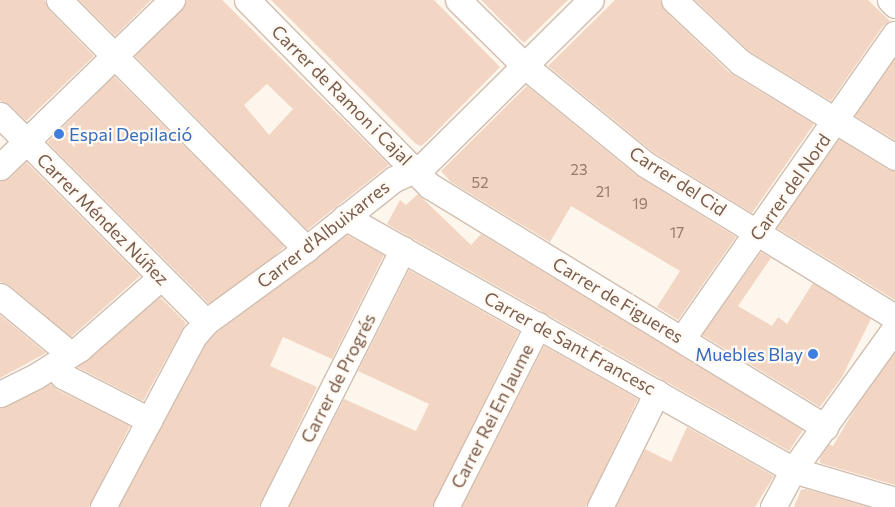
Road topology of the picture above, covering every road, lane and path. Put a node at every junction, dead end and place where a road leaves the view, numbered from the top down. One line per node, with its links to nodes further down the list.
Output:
1 (60, 0): 10 (street)
2 (172, 0): 10 (street)
3 (247, 0): 17 (street, Carrer de Ramon i Cajal)
4 (458, 0): 11 (street, Carrer del Cid)
5 (591, 0): 11 (street, Carrer d'Albuixarres)
6 (674, 0): 13 (street)
7 (890, 0): 8 (street)
8 (895, 5)
9 (895, 34): 13 (street, Carrer del Nord)
10 (114, 56): 14 (street); 20 (street)
11 (525, 66): 17 (street, Carrer d'Albuixarres); 19 (street, Carrer del Cid)
12 (0, 115): 14 (street, Carrer Méndez Núñez)
13 (835, 122): 15 (street); 19 (street, Carrer del Nord)
14 (26, 141): 16 (street); 22 (street, Carrer Méndez Núñez)
15 (895, 157)
16 (0, 167)
17 (415, 170): 18 (street, Carrer d'Albuixarres); 28 (street, Carrer de Figueres)
18 (345, 217): 20 (street, Carrer d'Albuixarres); 21 (street, Carrer de Sant Francesc)
19 (758, 232): 24 (street, Carrer del Cid); 28 (street, Carrer del Nord)
20 (306, 248): 25 (street, Carrer d'Albuixarres)
21 (403, 249): 26 (street, Carrer de Sant Francesc); 37 (street, Carrer de Progrés)
22 (161, 277): 25 (street, Carrer Méndez Núñez); 29 (street)
23 (0, 296): 29 (street)
24 (895, 317)
25 (206, 322): 32 (street, Carrer d'Albuixarres)
26 (538, 325): 30 (street, Carrer de Sant Francesc); 38 (street, Carrer Rei En Jaume)
27 (895, 328): 33 (street)
28 (682, 339): 33 (street, Carrer de Figueres)
29 (62, 360): 31 (street); 32 (street)
30 (657, 392): 34 (street, Carrer de Sant Francesc); 39 (street)
31 (0, 394)
32 (149, 420): 36 (street, Carrer d'Albuixarres)
33 (825, 427): 34 (street)
34 (793, 470): 35 (street, Carrer de Sant Francesc); 40 (street)
35 (895, 500)
36 (103, 507)
37 (273, 507)
38 (446, 507)
39 (600, 507)
40 (773, 507)

